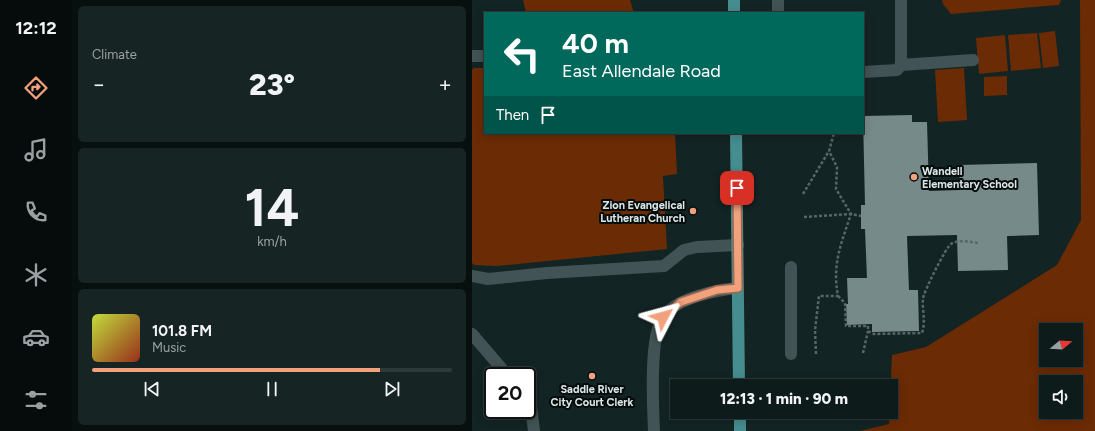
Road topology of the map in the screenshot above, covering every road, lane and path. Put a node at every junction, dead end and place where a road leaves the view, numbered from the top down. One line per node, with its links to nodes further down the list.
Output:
1 (734, 0): 4 (main road)
2 (778, 0): 5 (lane)
3 (901, 0): 9 (lane)
4 (734, 12)
5 (778, 12)
6 (472, 56): 7 (lane)
7 (484, 56)
8 (973, 60): 9 (lane)
9 (901, 65): 10 (lane)
10 (864, 72)
11 (736, 134): 19 (main road)
12 (834, 134): 13 (path)
13 (829, 151): 14 (path); 15 (path)
14 (803, 194)
15 (851, 214): 16 (path); 17 (path); 23 (path)
16 (861, 216)
17 (804, 217)
18 (978, 243): 24 (path)
19 (738, 245): 21 (lane); 22 (main road)
20 (791, 267): 27 (lane)
21 (472, 276)
22 (738, 288): 30 (main road); 34 (lane)
23 (838, 296): 24 (path); 28 (path)
24 (868, 331): 26 (path)
25 (472, 334): 29 (lane)
26 (863, 353)
27 (791, 354)
28 (816, 354)
29 (500, 367)
30 (739, 379)
31 (533, 419): 33 (lane)
32 (740, 419): 35 (main road)
33 (534, 431)
34 (654, 431)
35 (740, 431)

